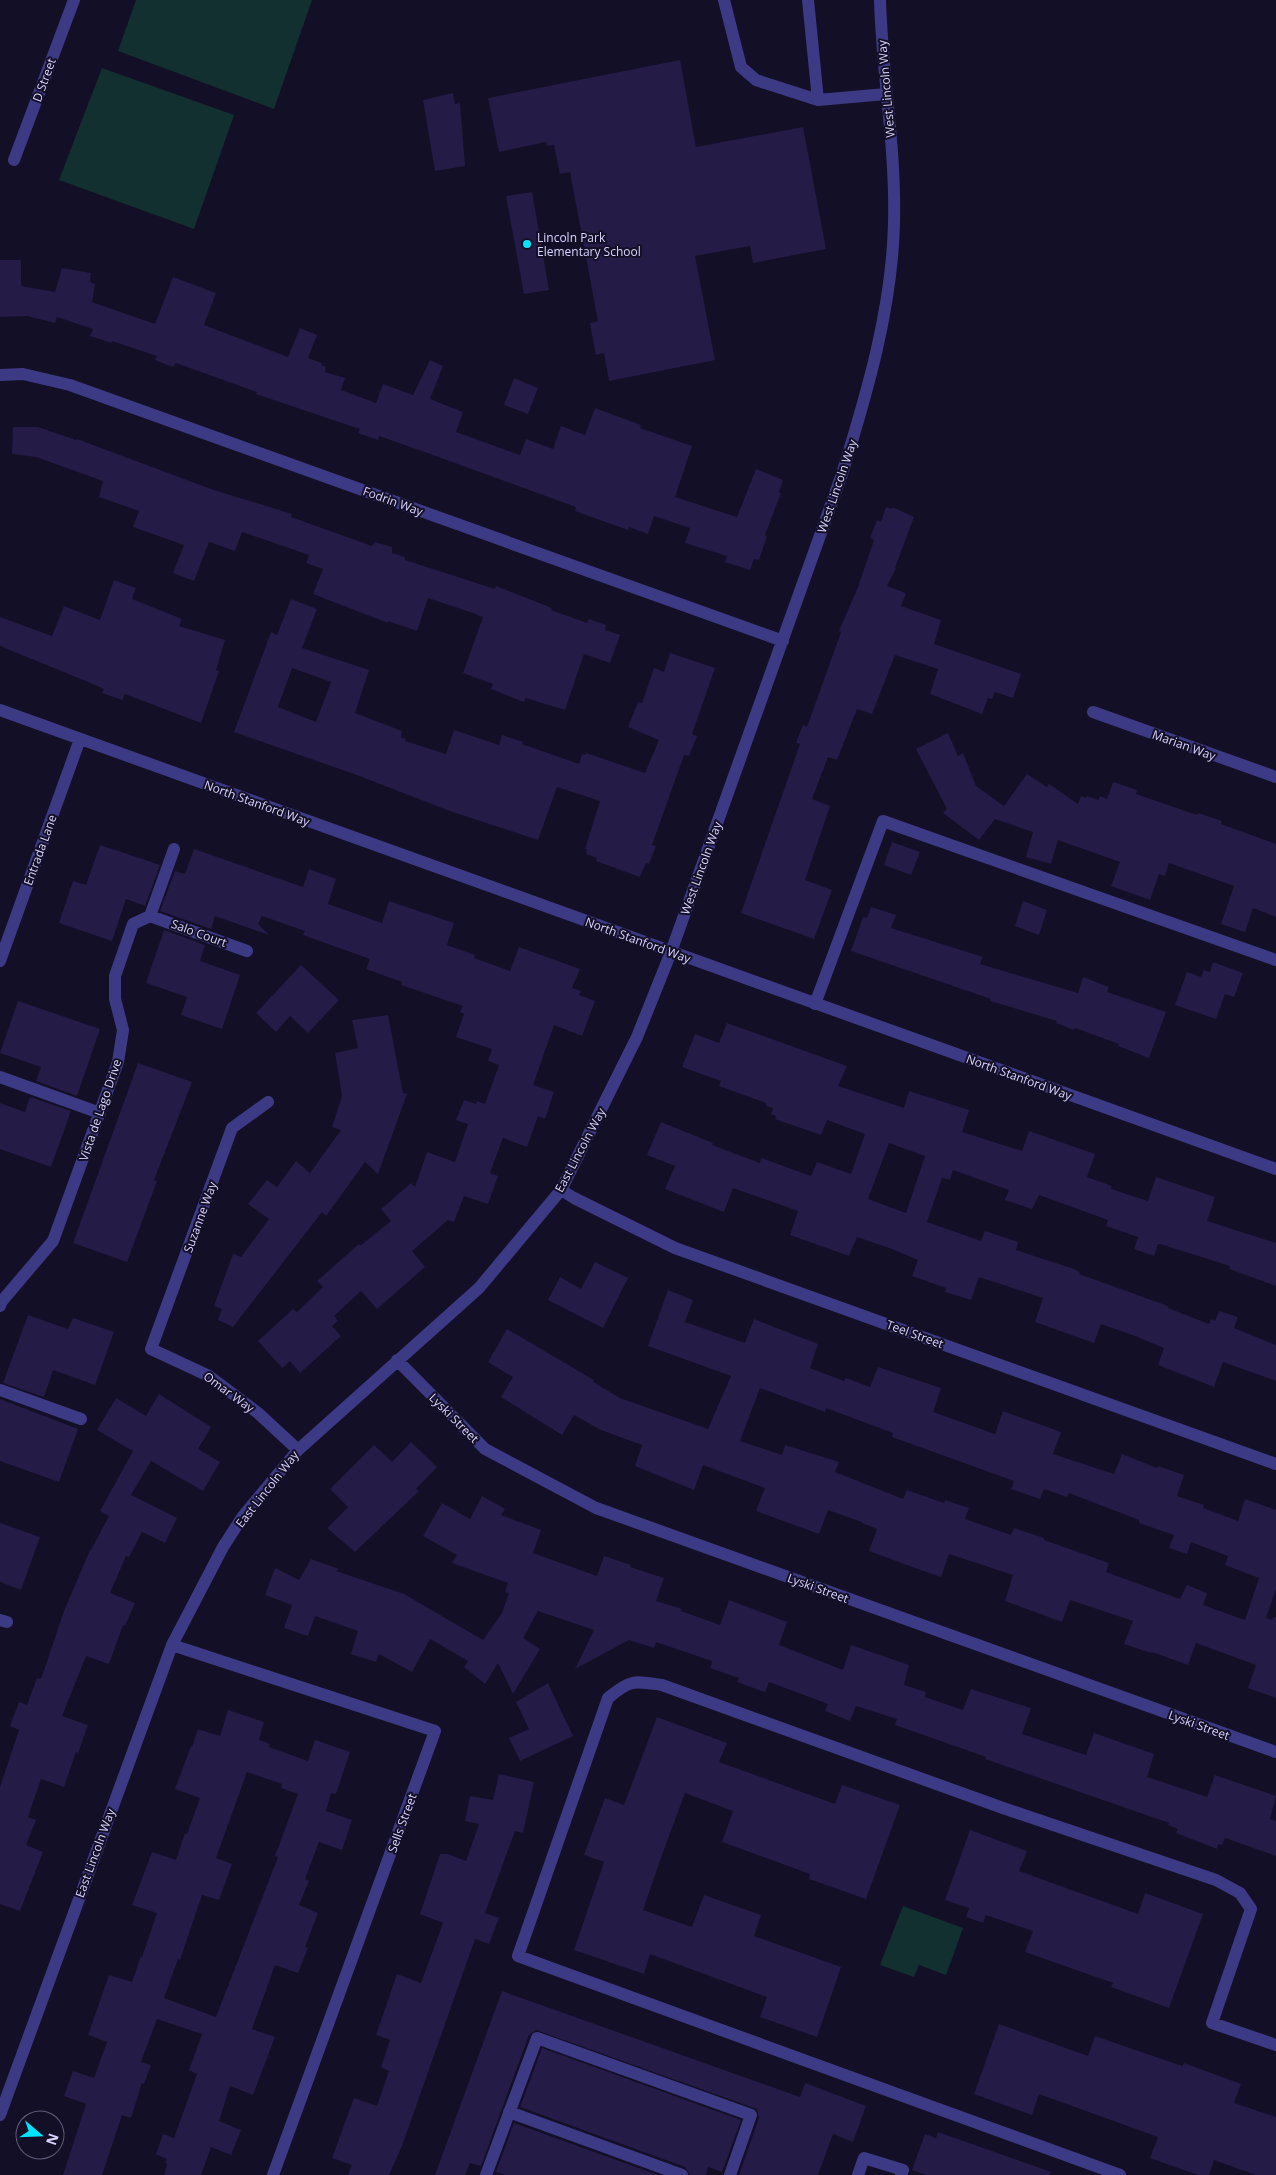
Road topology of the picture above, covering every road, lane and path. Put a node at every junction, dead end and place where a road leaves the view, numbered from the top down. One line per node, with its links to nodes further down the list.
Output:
1 (74, 0): 7 (street, D Street)
2 (724, 0): 6 (street)
3 (808, 0): 6 (street)
4 (880, 0): 5 (street, West Lincoln Way)
5 (886, 94): 6 (street); 9 (street, West Lincoln Way)
6 (818, 100)
7 (14, 160)
8 (0, 375): 9 (street, Fodrin Way)
9 (783, 641): 17 (street, West Lincoln Way)
10 (0, 710): 12 (street, North Stanford Way)
11 (1093, 712): 13 (street, Marian Way)
12 (80, 739): 17 (street, North Stanford Way); 19 (street, Entrada Lane)
13 (1276, 777)
14 (174, 849): 15 (street)
15 (150, 916): 16 (street, Salo Court); 23 (street, Vista de Lago Drive)
16 (247, 951)
17 (671, 952): 20 (street, North Stanford Way); 25 (street, East Lincoln Way)
18 (1276, 960): 20 (street)
19 (0, 961)
20 (815, 1004): 24 (street, North Stanford Way)
21 (0, 1077): 23 (street)
22 (268, 1102): 27 (street, Suzanne Way)
23 (100, 1113): 26 (street, Vista de Lago Drive)
24 (1276, 1169)
25 (562, 1190): 28 (street, East Lincoln Way); 32 (street, Teel Street)
26 (0, 1306)
27 (151, 1348): 31 (street, Omar Way)
28 (397, 1360): 31 (street, East Lincoln Way); 34 (street, Lyski Street)
29 (0, 1390): 30 (street)
30 (81, 1419)
31 (298, 1450): 33 (street, East Lincoln Way)
32 (1276, 1464)
33 (172, 1645): 37 (street, East Lincoln Way); 38 (street, Sells Street)
34 (1276, 1752)
35 (1276, 2045): 44 (street)
36 (510, 2112): 39 (street); 40 (street); 41 (street)
37 (0, 2115)
38 (274, 2175)
39 (486, 2175)
40 (682, 2175)
41 (730, 2175)
42 (858, 2175): 43 (street)
43 (901, 2175)
44 (1120, 2175)

